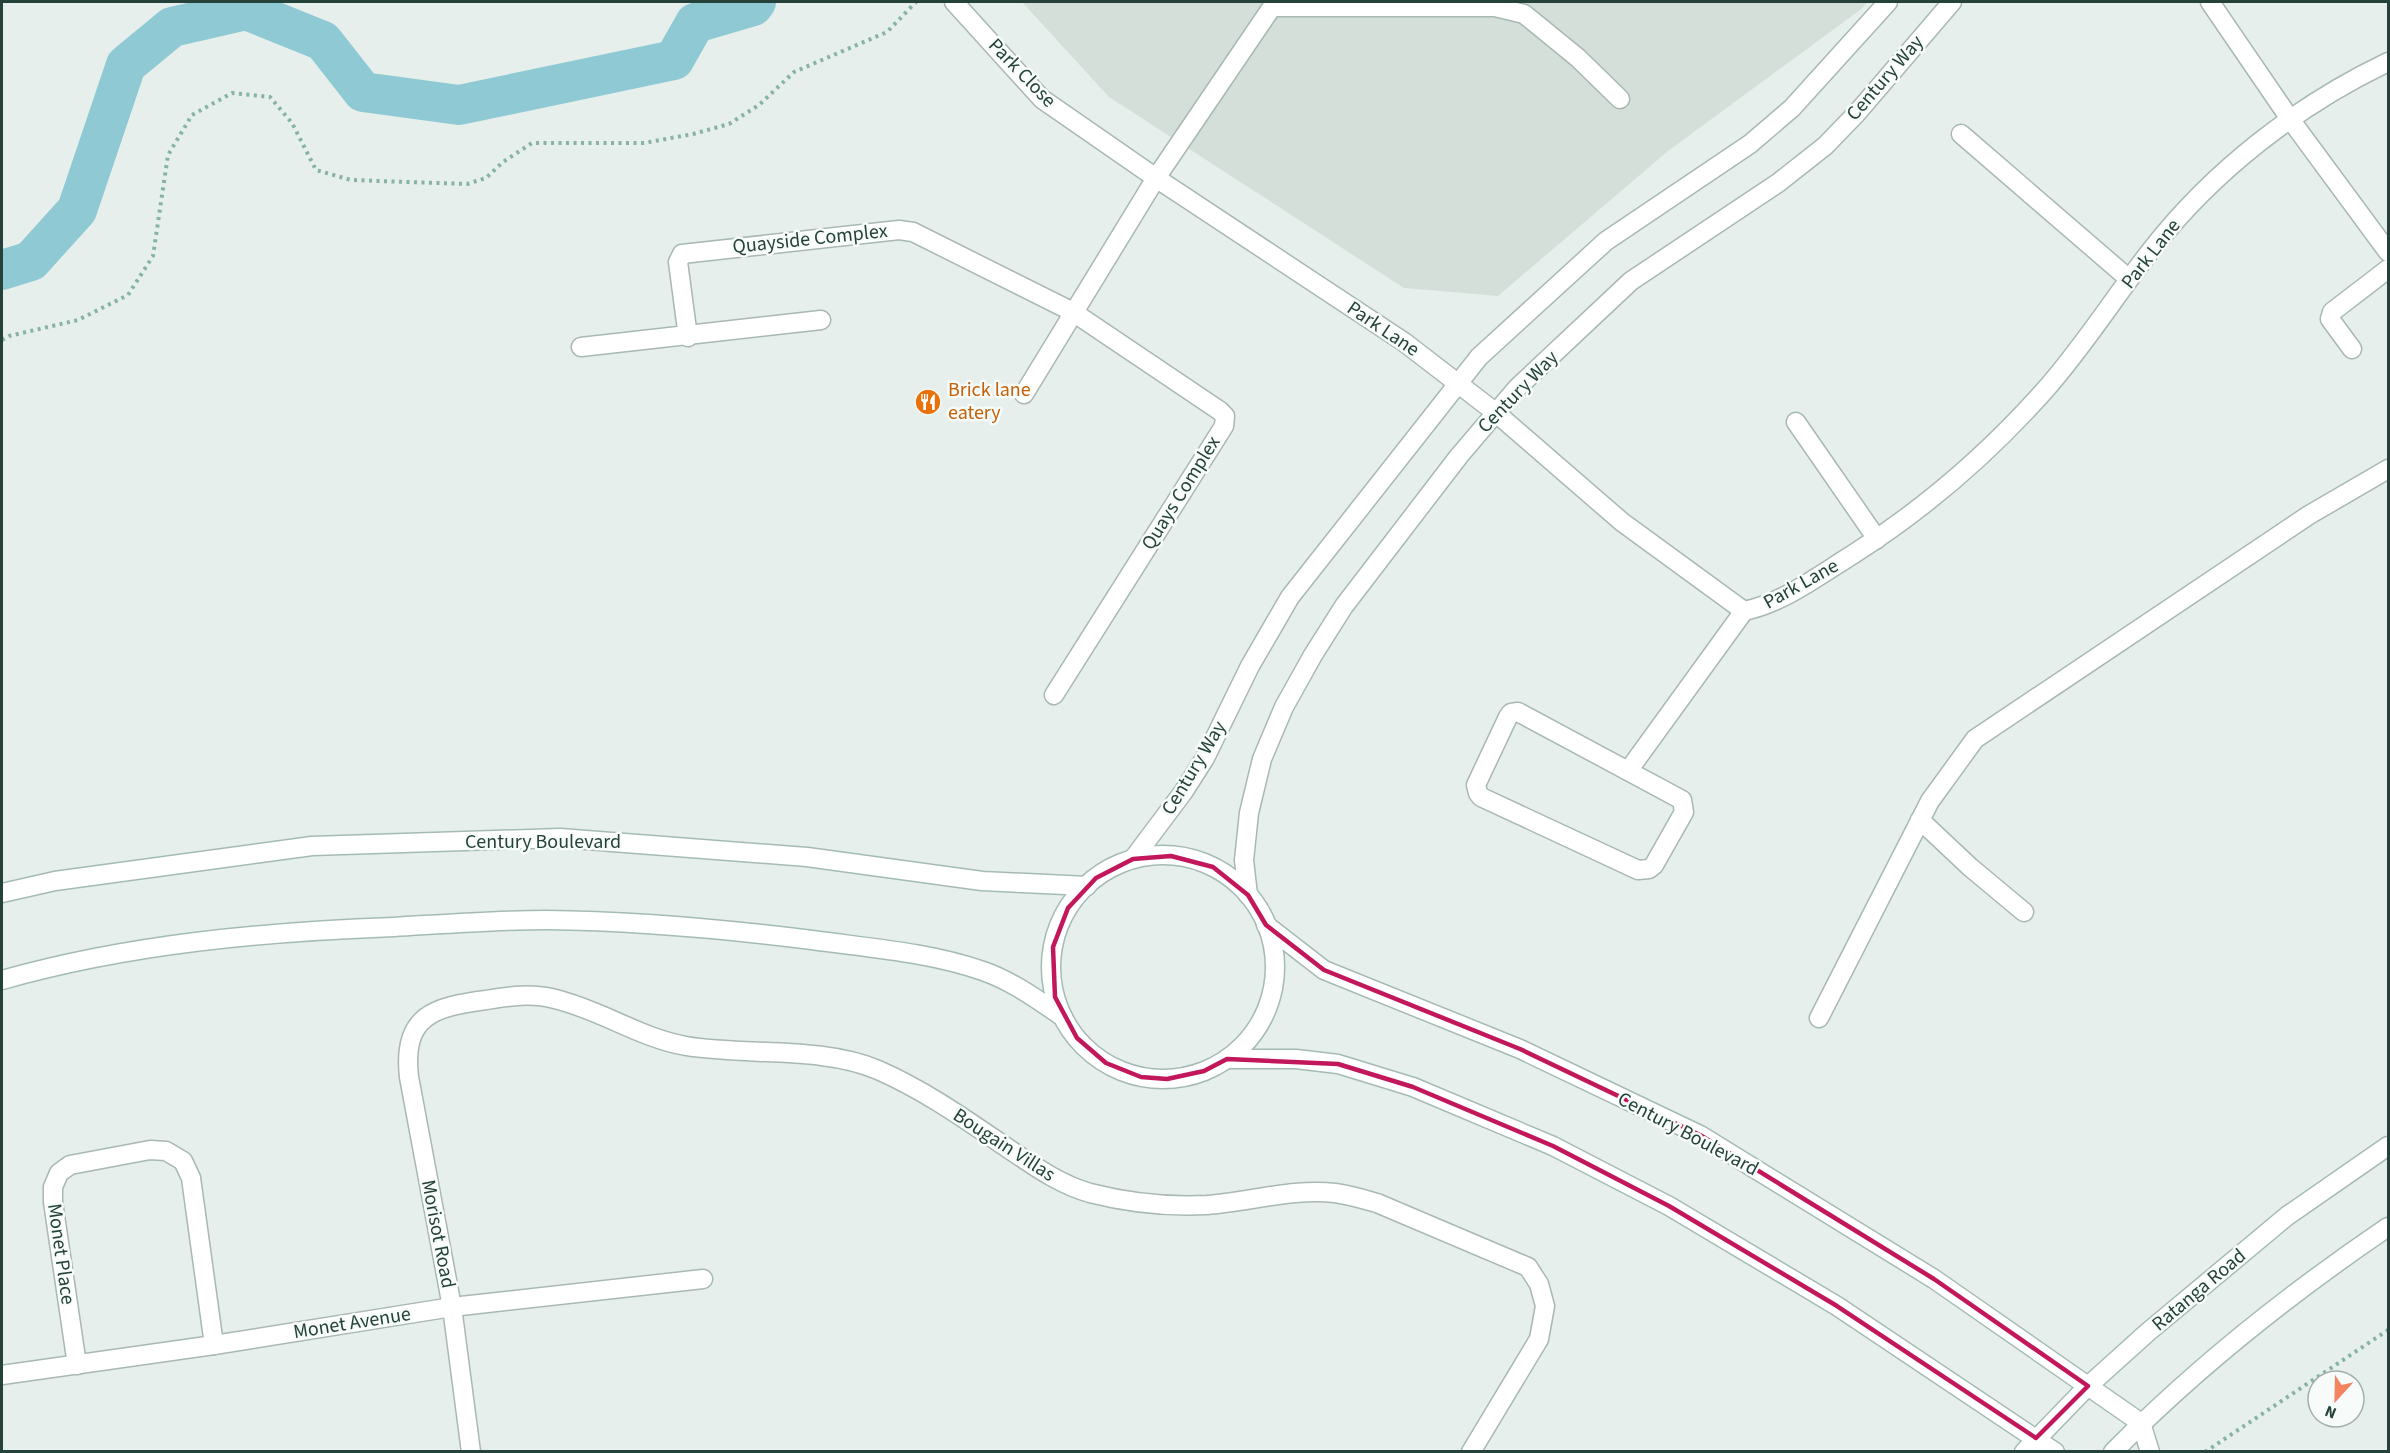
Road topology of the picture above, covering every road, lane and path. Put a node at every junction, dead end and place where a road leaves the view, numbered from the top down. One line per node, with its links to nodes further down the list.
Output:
1 (916, 2): 18 (path)
2 (954, 2): 11 (street, Park Close)
3 (1888, 2): 21 (street, Century Way)
4 (1952, 2): 23 (street, Century Way)
5 (2210, 2): 9 (street)
6 (1270, 4): 8 (street); 11 (street)
7 (2388, 62): 9 (street, Park Lane)
8 (1620, 99)
9 (2290, 119): 12 (street); 14 (street, Park Lane)
10 (1961, 134): 14 (street)
11 (1156, 178): 15 (street); 21 (street, Park Lane)
12 (2388, 252)
13 (2388, 269): 20 (street)
14 (2129, 279): 26 (street, Park Lane)
15 (1072, 312): 17 (street, Quayside Complex); 22 (street); 28 (street, Quays Complex)
16 (821, 320): 17 (street)
17 (688, 337): 19 (street)
18 (2, 340)
19 (581, 347)
20 (2352, 349)
21 (1458, 382): 23 (street, Park Lane); 31 (street, Century Way)
22 (1024, 394)
23 (1495, 412): 27 (street, Park Lane); 34 (street, Century Way)
24 (1796, 422): 26 (street)
25 (2388, 469): 30 (street)
26 (1877, 539): 27 (street, Park Lane)
27 (1744, 611): 29 (street)
28 (1054, 695)
29 (1628, 771): 29 (street)
30 (1920, 820): 35 (street); 39 (street)
31 (1134, 860): 32 (street); 34 (street)
32 (1087, 886): 33 (street, Century Boulevard); 38 (street)
33 (2, 893)
34 (1248, 895): 36 (street)
35 (2024, 912)
36 (1266, 924): 41 (street); 50 (street, Century Boulevard)
37 (2, 980): 38 (street)
38 (1063, 1017): 41 (street)
39 (1819, 1018)
40 (423, 1020): 45 (street, Morisot Road); 54 (street, Bougain Villas)
41 (1227, 1059): 52 (street)
42 (2388, 1146): 50 (street, Ratanga Road)
43 (2388, 1227): 51 (street)
44 (703, 1279): 45 (street, Monet Avenue)
45 (452, 1307): 47 (street, Monet Avenue); 53 (street, Morisot Road)
46 (2388, 1330): 58 (path)
47 (214, 1345): 48 (street, Monet Avenue); 48 (street, Monet Place)
48 (77, 1365): 49 (street, Monet Avenue)
49 (2, 1375)
50 (2088, 1386): 51 (street, Century Boulevard); 52 (street, Ratanga Road)
51 (2140, 1424): 56 (street); 57 (street)
52 (2030, 1445): 55 (street)
53 (471, 1452)
54 (1471, 1452)
55 (2055, 1452)
56 (2113, 1452)
57 (2150, 1452)
58 (2205, 1452)

